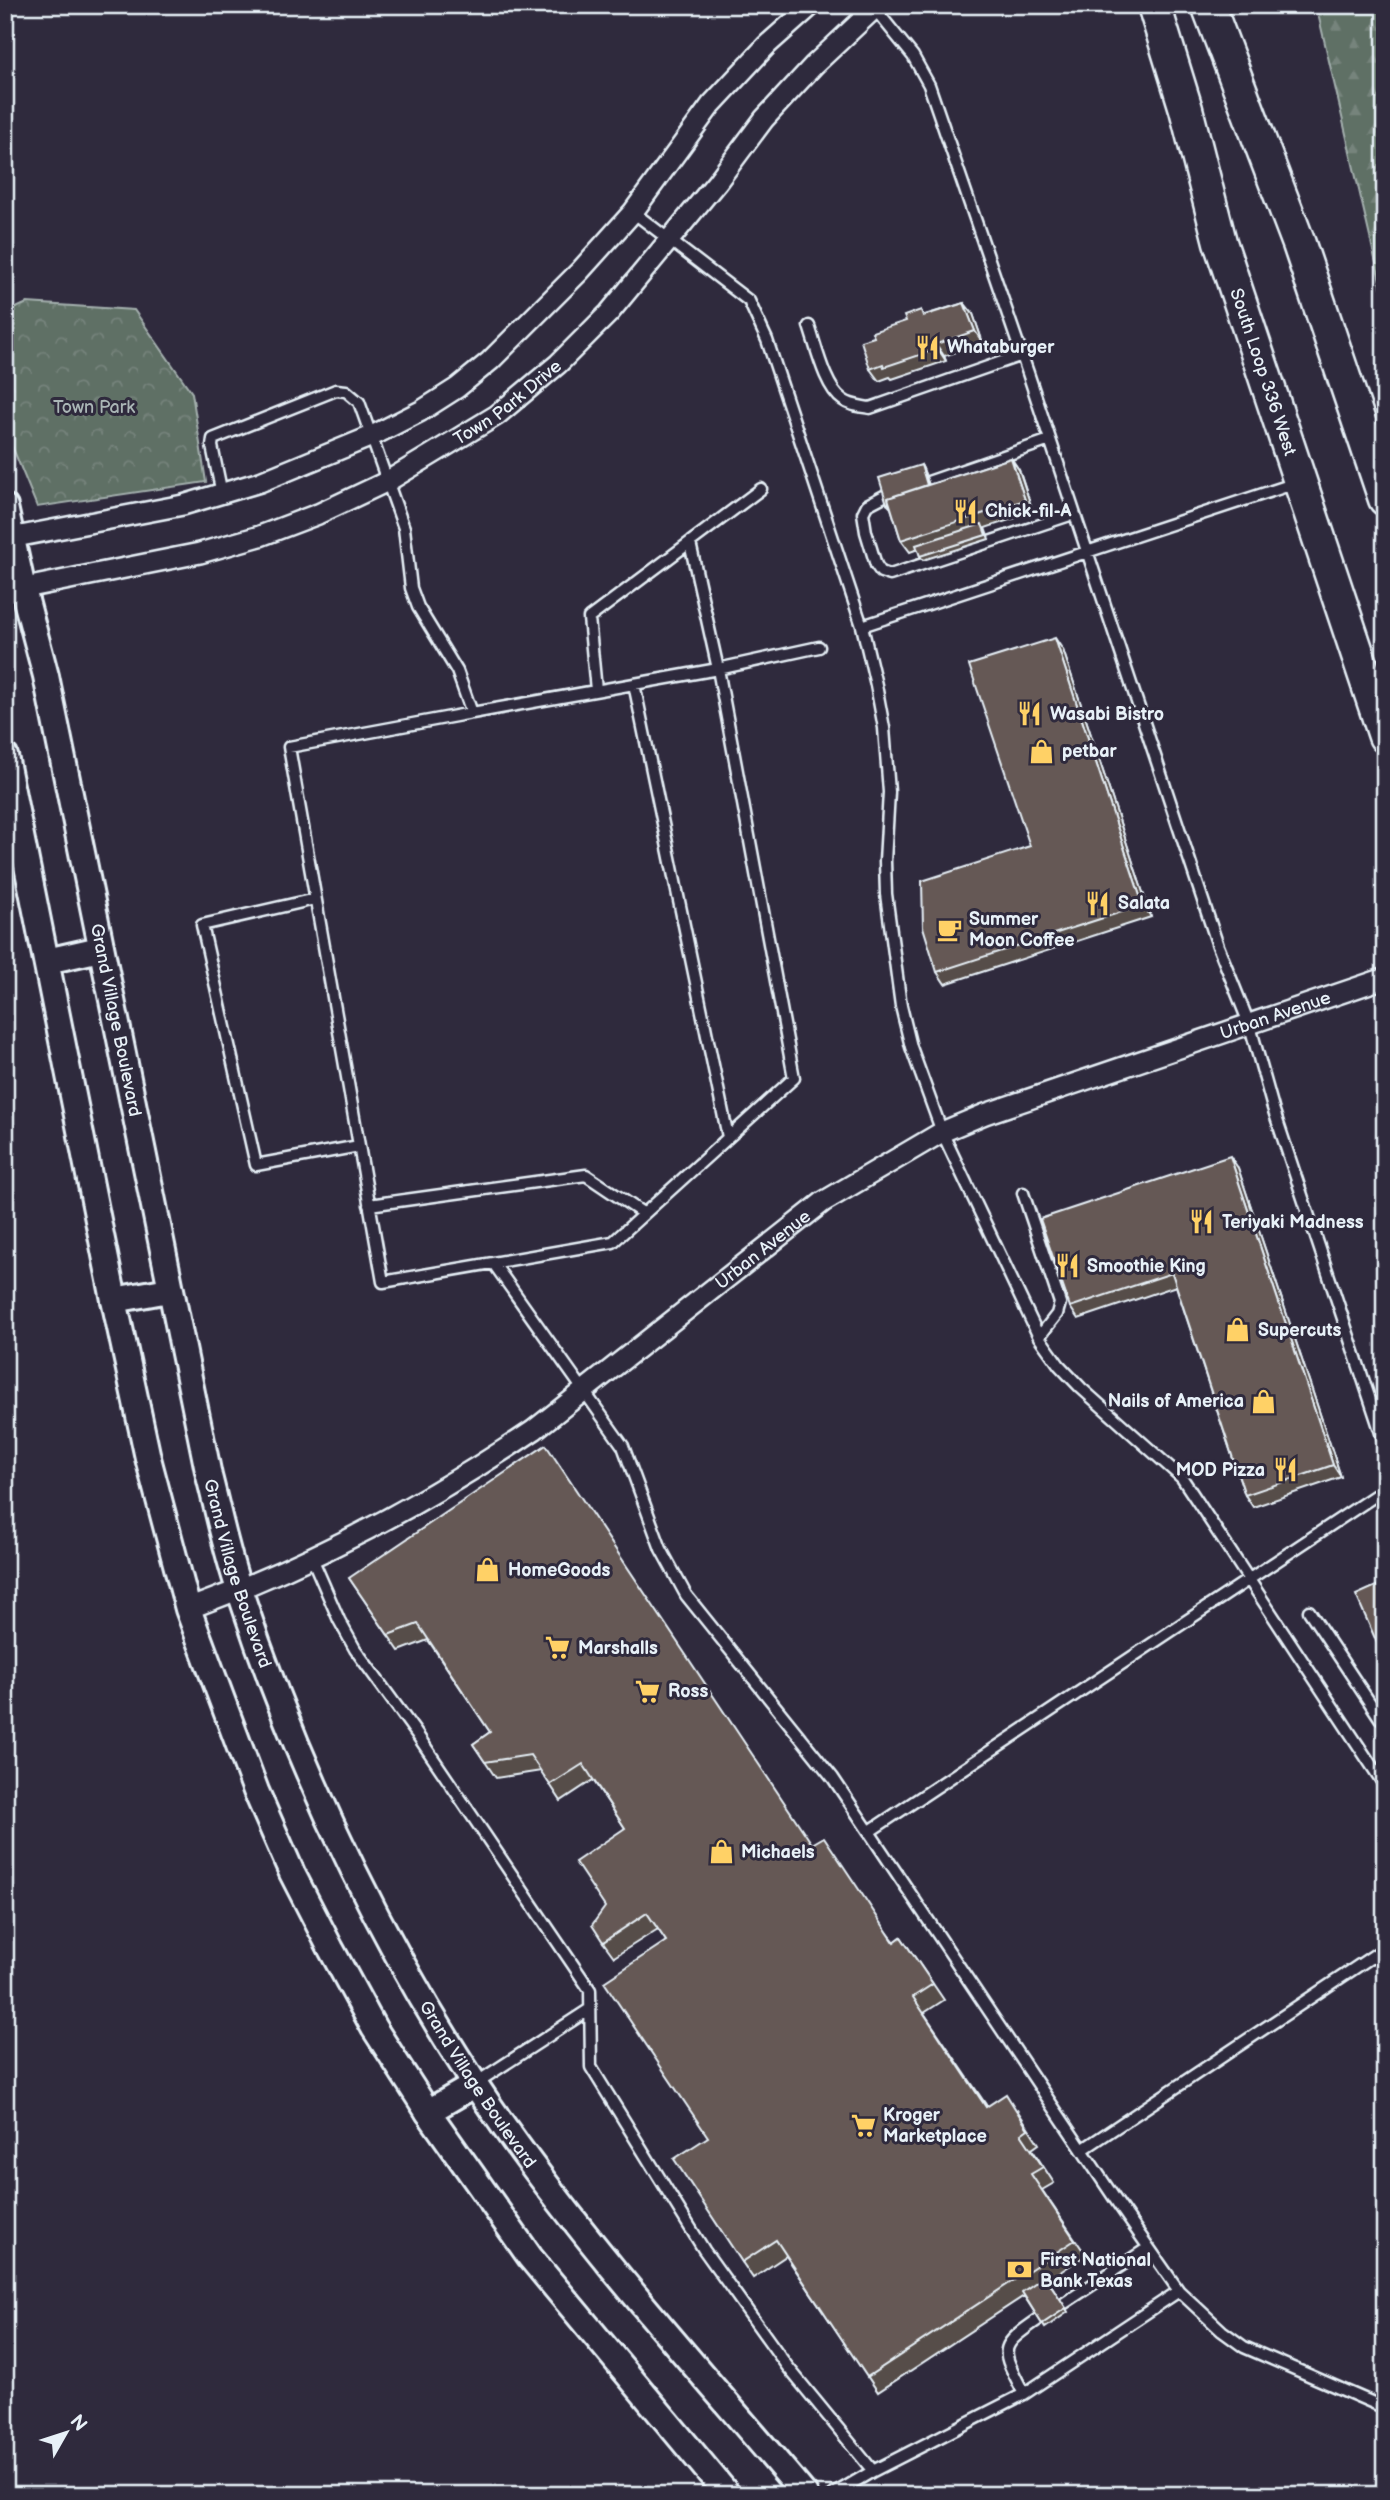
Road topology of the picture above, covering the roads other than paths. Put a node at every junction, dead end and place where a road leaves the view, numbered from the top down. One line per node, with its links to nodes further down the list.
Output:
1 (812, 5): 5 (street)
2 (1154, 5): 13 (main road, South Loop 336 West)
3 (1208, 5): 17 (main road)
4 (876, 7): 6 (street, Town Park Drive); 8 (lane)
5 (633, 212): 6 (lane); 9 (street)
6 (670, 240): 11 (street, Town Park Drive); 24 (lane)
7 (809, 326): 8 (lane)
8 (1022, 355): 10 (lane)
9 (372, 436): 11 (lane); 15 (street); 15 (lane)
10 (1050, 440): 12 (lane); 19 (lane)
11 (388, 481): 23 (street, Town Park Drive); 29 (lane)
12 (928, 481)
13 (1300, 482): 22 (lane); 30 (main road, South Loop 336 West)
14 (761, 489): 21 (lane)
15 (222, 494): 20 (street)
16 (886, 495): 19 (lane)
17 (1385, 499)
18 (5, 507): 20 (street, Grand Village Boulevard)
19 (1073, 514): 22 (lane)
20 (9, 538): 23 (street, Grand Village Boulevard)
21 (690, 543): 26 (lane); 28 (lane)
22 (1086, 552): 24 (lane); 36 (lane)
23 (14, 590): 33 (street, Grand Village Boulevard)
24 (862, 626): 37 (lane)
25 (819, 647): 26 (lane)
26 (718, 668): 27 (lane); 38 (lane)
27 (634, 684): 28 (lane); 38 (lane)
28 (596, 690): 29 (lane)
29 (472, 713): 32 (lane)
30 (1385, 736)
31 (5, 756): 34 (street)
32 (315, 899): 39 (lane); 39 (lane)
33 (100, 950): 34 (street); 44 (street, Grand Village Boulevard)
34 (47, 961): 45 (street)
35 (1385, 978): 36 (street, Urban Avenue)
36 (1250, 1026): 37 (street, Urban Avenue); 48 (lane)
37 (942, 1132): 46 (lane); 47 (street, Urban Avenue)
38 (729, 1137): 42 (lane)
39 (359, 1146): 41 (lane)
40 (1023, 1193): 46 (lane)
41 (369, 1205): 42 (lane); 43 (lane)
42 (644, 1214): 43 (lane)
43 (494, 1264): 47 (lane)
44 (169, 1290): 45 (street); 52 (street, Grand Village Boulevard)
45 (114, 1300): 53 (street)
46 (1039, 1337): 51 (lane)
47 (583, 1392): 50 (street, Urban Avenue); 57 (lane)
48 (1385, 1445)
49 (1385, 1489): 51 (lane)
50 (312, 1558): 52 (street, Urban Avenue); 59 (lane)
51 (1249, 1580): 56 (lane); 57 (lane)
52 (239, 1590): 53 (street, Urban Avenue); 60 (street, Grand Village Boulevard)
53 (188, 1609): 61 (street)
54 (1309, 1611): 55 (lane)
55 (1385, 1722)
56 (1385, 1786)
57 (870, 1831): 62 (lane)
58 (1385, 1948): 62 (lane)
59 (590, 2009): 60 (lane); 69 (lane)
60 (476, 2084): 61 (street); 71 (street, Grand Village Boulevard)
61 (428, 2112): 70 (street)
62 (1082, 2150): 63 (lane)
63 (1148, 2248): 64 (lane); 65 (lane)
64 (1179, 2291): 67 (lane); 68 (lane)
65 (1063, 2304)
66 (1040, 2319): 67 (lane)
67 (1024, 2394): 69 (lane)
68 (1385, 2408)
69 (873, 2471): 72 (lane)
70 (728, 2495)
71 (805, 2495)
72 (832, 2495)

